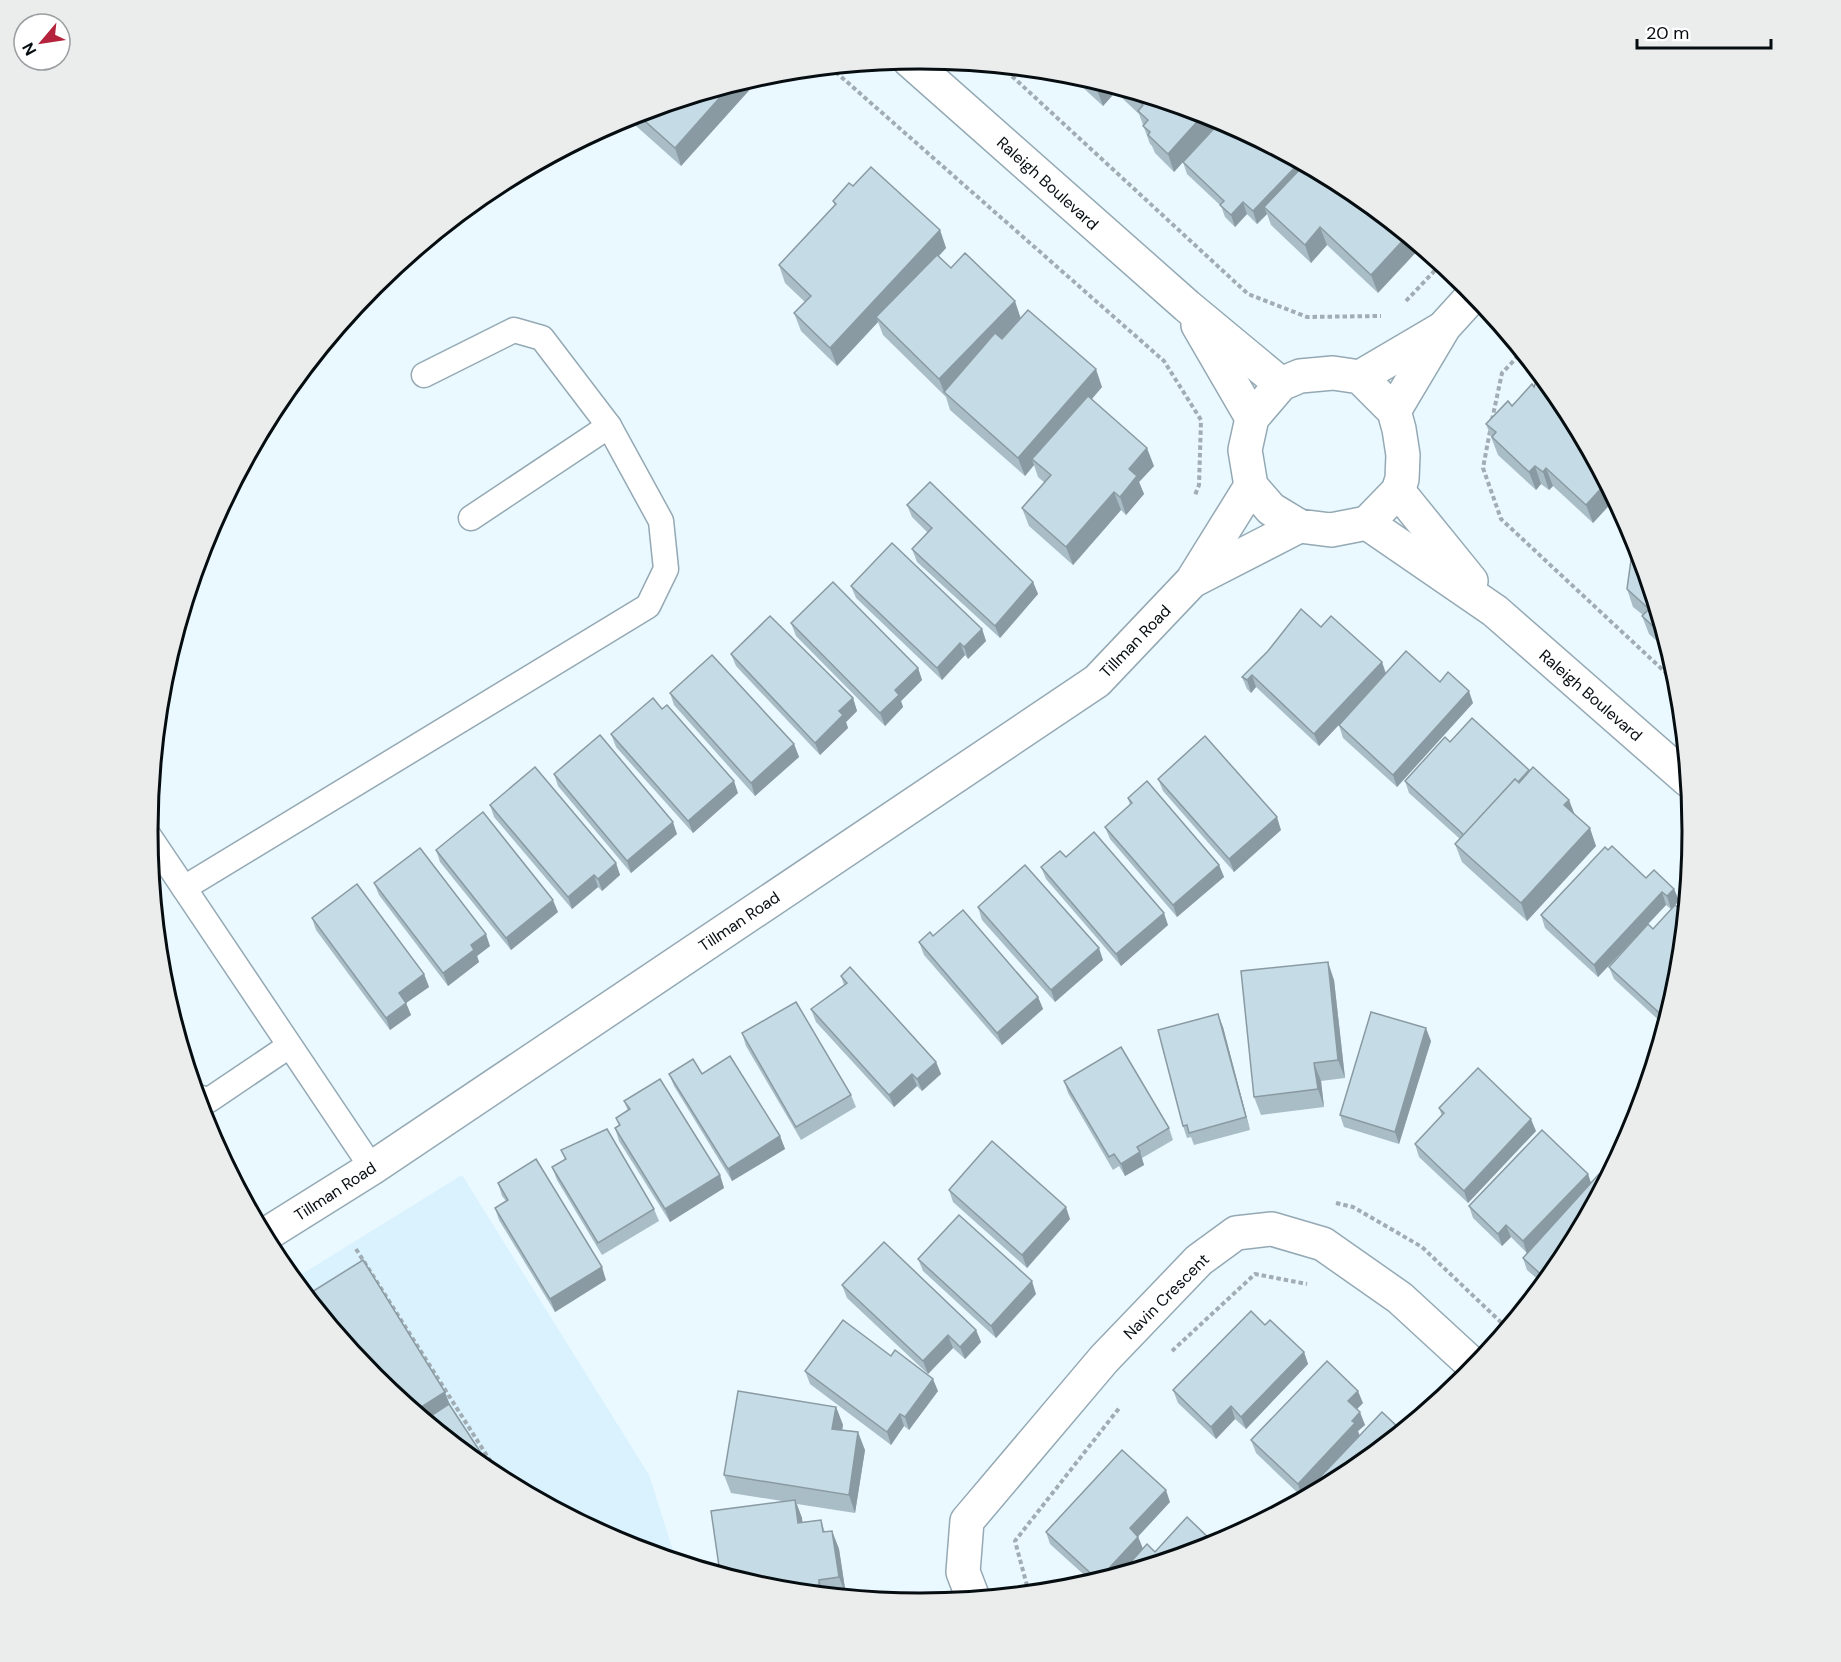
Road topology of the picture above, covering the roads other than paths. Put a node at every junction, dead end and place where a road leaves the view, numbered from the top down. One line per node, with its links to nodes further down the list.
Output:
1 (919, 69): 3 (street, Raleigh Boulevard)
2 (1467, 301): 4 (street)
3 (1187, 306): 7 (street, Raleigh Boulevard); 9 (street, Raleigh Boulevard)
4 (1444, 327): 6 (street); 8 (street)
5 (424, 375): 10 (lane)
6 (1360, 377): 7 (street); 8 (street)
7 (1281, 384): 9 (street)
8 (1394, 411): 12 (street)
9 (1252, 418): 11 (street)
10 (609, 426): 13 (lane); 20 (lane)
11 (1251, 486): 15 (street); 16 (street, Tillman Road)
12 (1398, 491): 14 (street); 17 (street, Raleigh Boulevard)
13 (471, 518)
14 (1367, 523): 15 (street); 17 (street, Raleigh Boulevard)
15 (1299, 526): 16 (street, Tillman Road)
16 (1192, 581): 23 (street, Tillman Road)
17 (1495, 611): 18 (street, Raleigh Boulevard)
18 (1680, 773)
19 (159, 852): 20 (lane)
20 (184, 888): 21 (lane)
21 (289, 1046): 22 (lane); 23 (lane)
22 (208, 1100)
23 (372, 1168): 24 (street, Tillman Road)
24 (272, 1230)
25 (1468, 1360): 26 (street, Navin Crescent)
26 (970, 1591)

